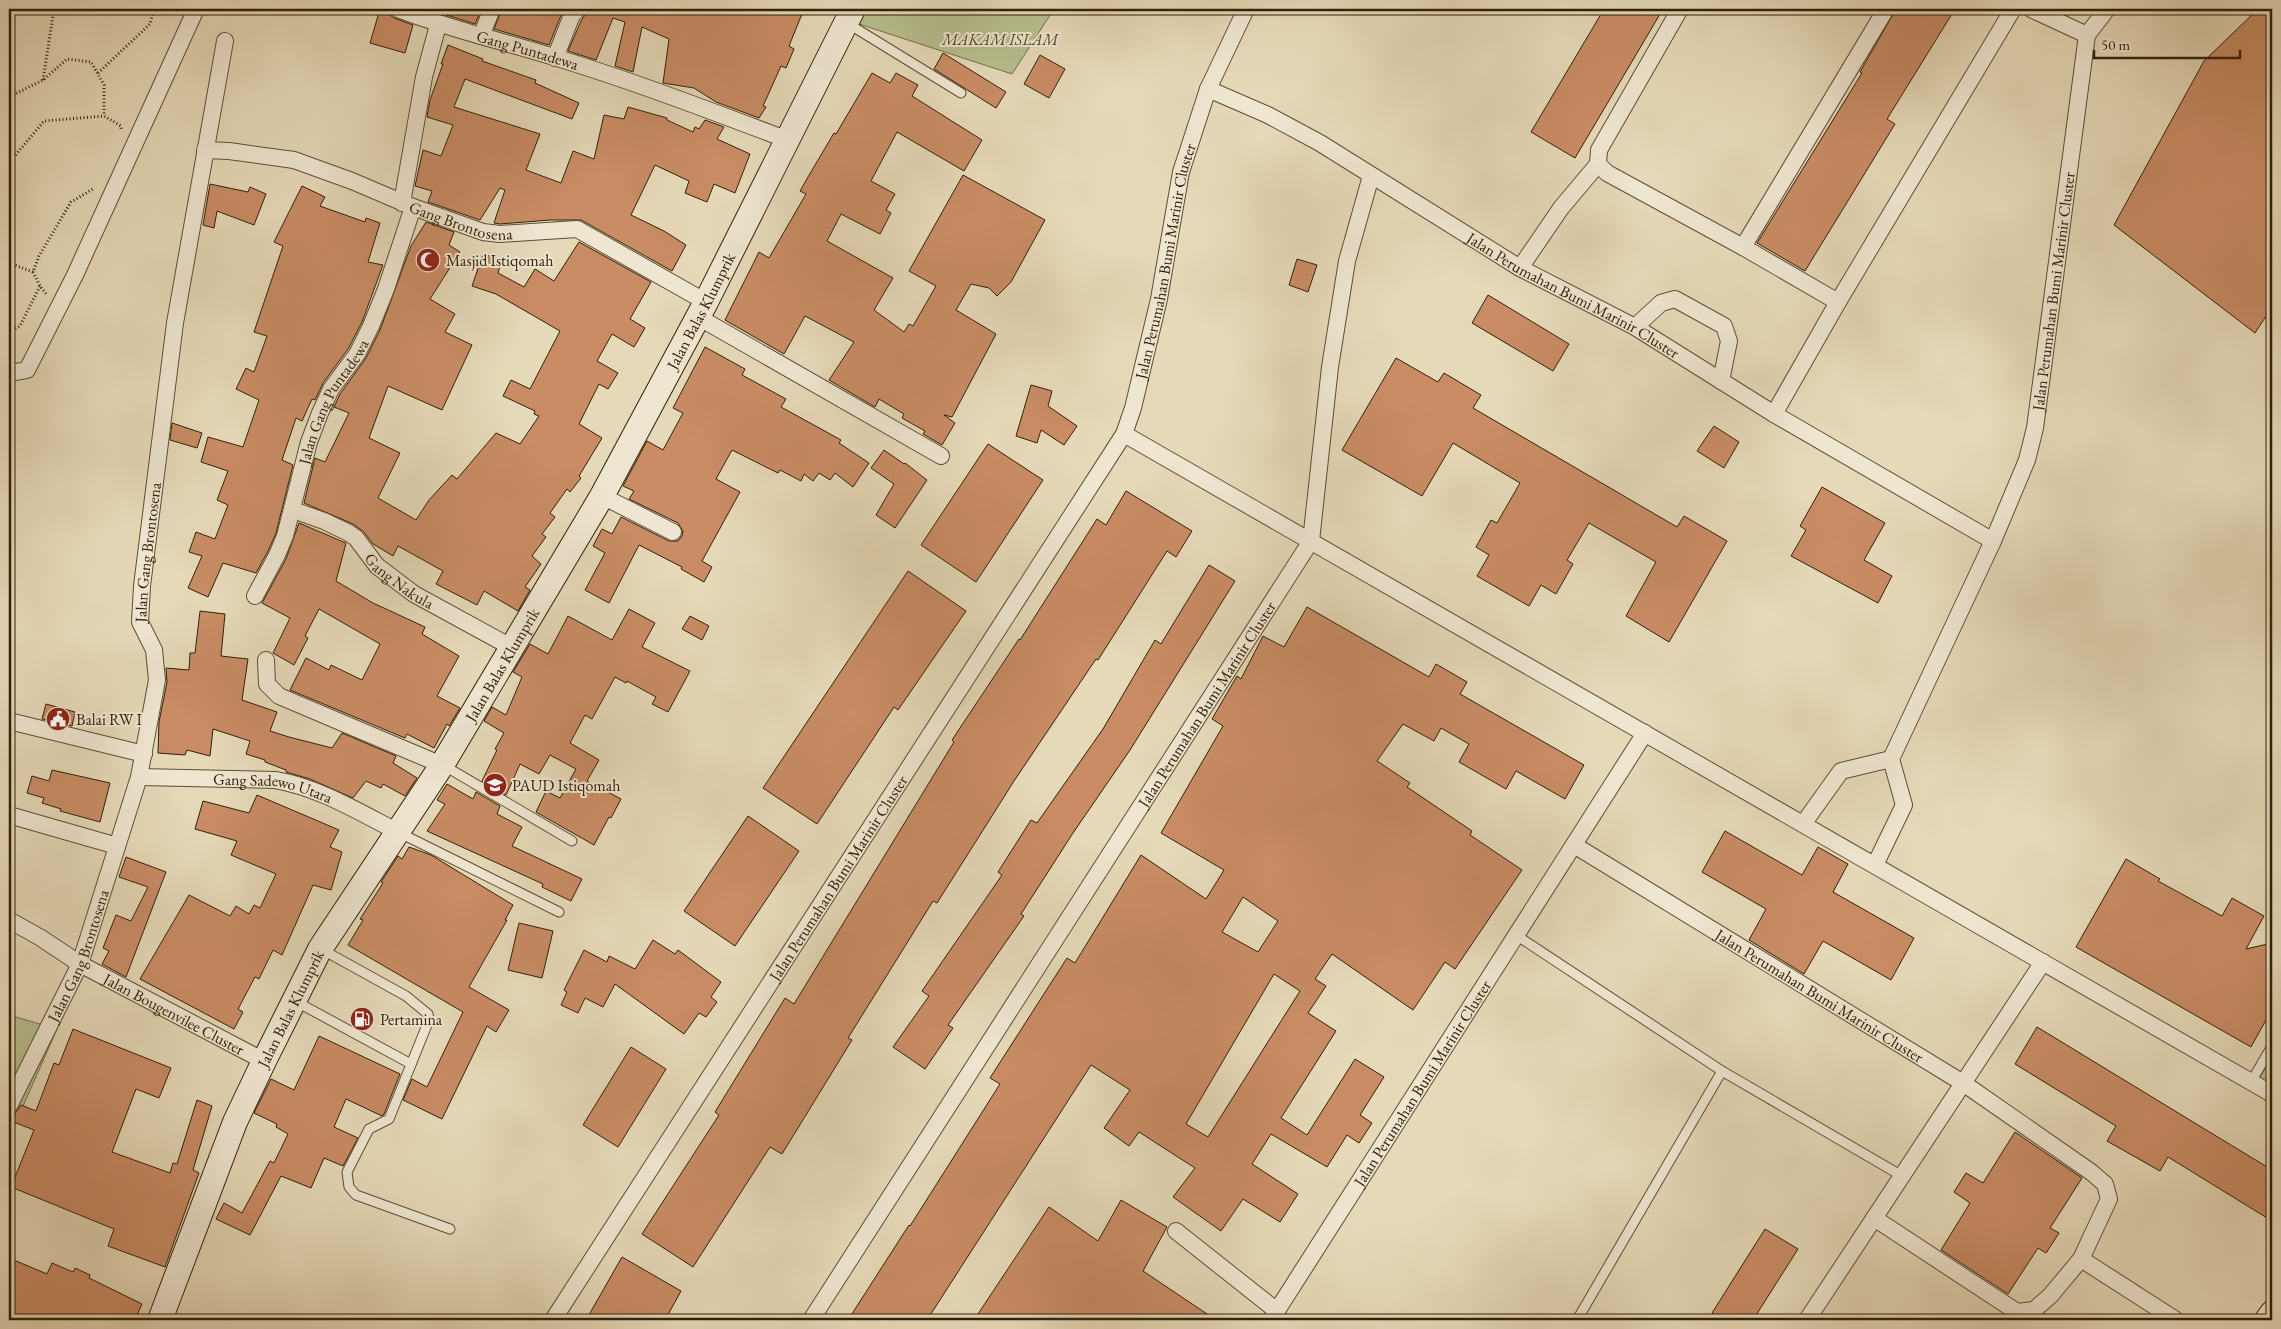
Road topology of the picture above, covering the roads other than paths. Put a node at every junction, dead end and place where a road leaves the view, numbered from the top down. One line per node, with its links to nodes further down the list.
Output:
1 (196, 9): 29 (street)
2 (398, 9): 12 (street, Gang Puntadewa)
3 (492, 9): 14 (street)
4 (578, 9): 16 (street)
5 (1246, 9): 17 (street, Jalan Perumahan Bumi Marinir Cluster)
6 (1680, 9): 21 (street)
7 (1886, 9): 24 (street)
8 (2013, 9): 26 (street)
9 (2031, 9): 13 (street)
10 (2107, 9): 13 (street)
11 (849, 16): 18 (lane); 19 (street, Jalan Balas Klumprik)
12 (438, 25): 14 (street, Gang Puntadewa); 23 (street)
13 (2087, 35): 38 (street, Jalan Perumahan Bumi Marinir Cluster)
14 (481, 36): 16 (street, Gang Puntadewa)
15 (225, 41): 20 (street, Jalan Gang Brontosena)
16 (555, 58): 19 (street, Gang Puntadewa)
17 (1208, 88): 22 (street, Jalan Perumahan Bumi Marinir Cluster); 32 (street, Jalan Perumahan Bumi Marinir Cluster)
18 (962, 93)
19 (788, 140): 27 (street, Jalan Balas Klumprik)
20 (205, 150): 23 (street, Gang Brontosena); 44 (street, Jalan Gang Brontosena)
21 (1598, 164): 24 (street); 25 (street)
22 (1371, 176): 25 (street, Jalan Perumahan Bumi Marinir Cluster); 37 (street, Jalan Perumahan Bumi Marinir Cluster)
23 (407, 205): 27 (street, Gang Brontosena); 35 (street, Jalan Gang Puntadewa)
24 (1743, 247): 26 (street)
25 (1520, 268): 28 (street, Jalan Perumahan Bumi Marinir Cluster)
26 (1838, 302): 31 (street)
27 (702, 309): 33 (street, Gang Brontosena); 34 (street, Jalan Balas Klumprik)
28 (1635, 327): 30 (street, Jalan Perumahan Bumi Marinir Cluster); 30 (street)
29 (9, 370)
30 (1721, 381): 31 (street, Jalan Perumahan Bumi Marinir Cluster)
31 (1774, 414): 38 (street, Jalan Perumahan Bumi Marinir Cluster)
32 (1124, 434): 37 (street); 78 (street, Jalan Perumahan Bumi Marinir Cluster)
33 (941, 456)
34 (602, 496): 36 (street); 40 (street, Jalan Balas Klumprik)
35 (293, 510): 39 (street, Jalan Gang Puntadewa); 40 (street, Gang Nakula)
36 (673, 532)
37 (1311, 541): 43 (street); 79 (street, Jalan Perumahan Bumi Marinir Cluster)
38 (1993, 541): 45 (street, Jalan Perumahan Bumi Marinir Cluster)
39 (255, 596)
40 (512, 647): 46 (street, Jalan Balas Klumprik)
41 (266, 660): 46 (street)
42 (9, 721): 44 (street)
43 (1645, 733): 49 (street); 52 (street, Jalan Perumahan Bumi Marinir Cluster)
44 (144, 754): 47 (street, Jalan Gang Brontosena)
45 (1891, 759): 49 (street); 54 (street)
46 (442, 765): 50 (street, Jalan Balas Klumprik); 51 (lane)
47 (139, 777): 50 (street, Gang Sadewo Utara); 53 (street, Jalan Gang Brontosena)
48 (9, 814): 53 (street)
49 (1803, 824): 54 (street)
50 (398, 832): 55 (lane); 58 (street, Jalan Balas Klumprik)
51 (572, 841)
52 (1574, 845): 57 (street, Jalan Perumahan Bumi Marinir Cluster); 67 (street, Jalan Perumahan Bumi Marinir Cluster)
53 (117, 846): 60 (street, Jalan Gang Brontosena)
54 (1875, 865): 59 (street)
55 (559, 912)
56 (9, 920): 60 (street, Jalan Bougenvilee Cluster)
57 (1516, 935): 65 (lane); 76 (street, Jalan Perumahan Bumi Marinir Cluster)
58 (320, 949): 61 (street, Jalan Balas Klumprik); 64 (lane)
59 (2043, 962): 66 (street); 67 (street)
60 (80, 964): 63 (street, Jalan Bougenvilee Cluster); 69 (street, Jalan Gang Brontosena)
61 (294, 1000): 63 (street, Jalan Balas Klumprik); 64 (lane)
62 (2272, 1046): 66 (lane)
63 (264, 1060): 77 (street, Jalan Balas Klumprik)
64 (411, 1064): 72 (lane)
65 (1722, 1071): 70 (lane); 80 (lane)
66 (2252, 1082): 68 (street)
67 (1963, 1083): 70 (street); 74 (street, Jalan Perumahan Bumi Marinir Cluster)
68 (2272, 1094)
69 (9, 1106)
70 (1902, 1176): 71 (street)
71 (1874, 1218): 74 (street, Jalan Perumahan Bumi Marinir Cluster); 81 (street)
72 (450, 1229)
73 (1176, 1231): 76 (street)
74 (2081, 1260): 82 (street)
75 (2272, 1313): 83 (street)
76 (1274, 1315)
77 (160, 1320)
78 (553, 1320)
79 (811, 1320)
80 (1577, 1320)
81 (1806, 1320)
82 (2176, 1320)
83 (2267, 1320)

